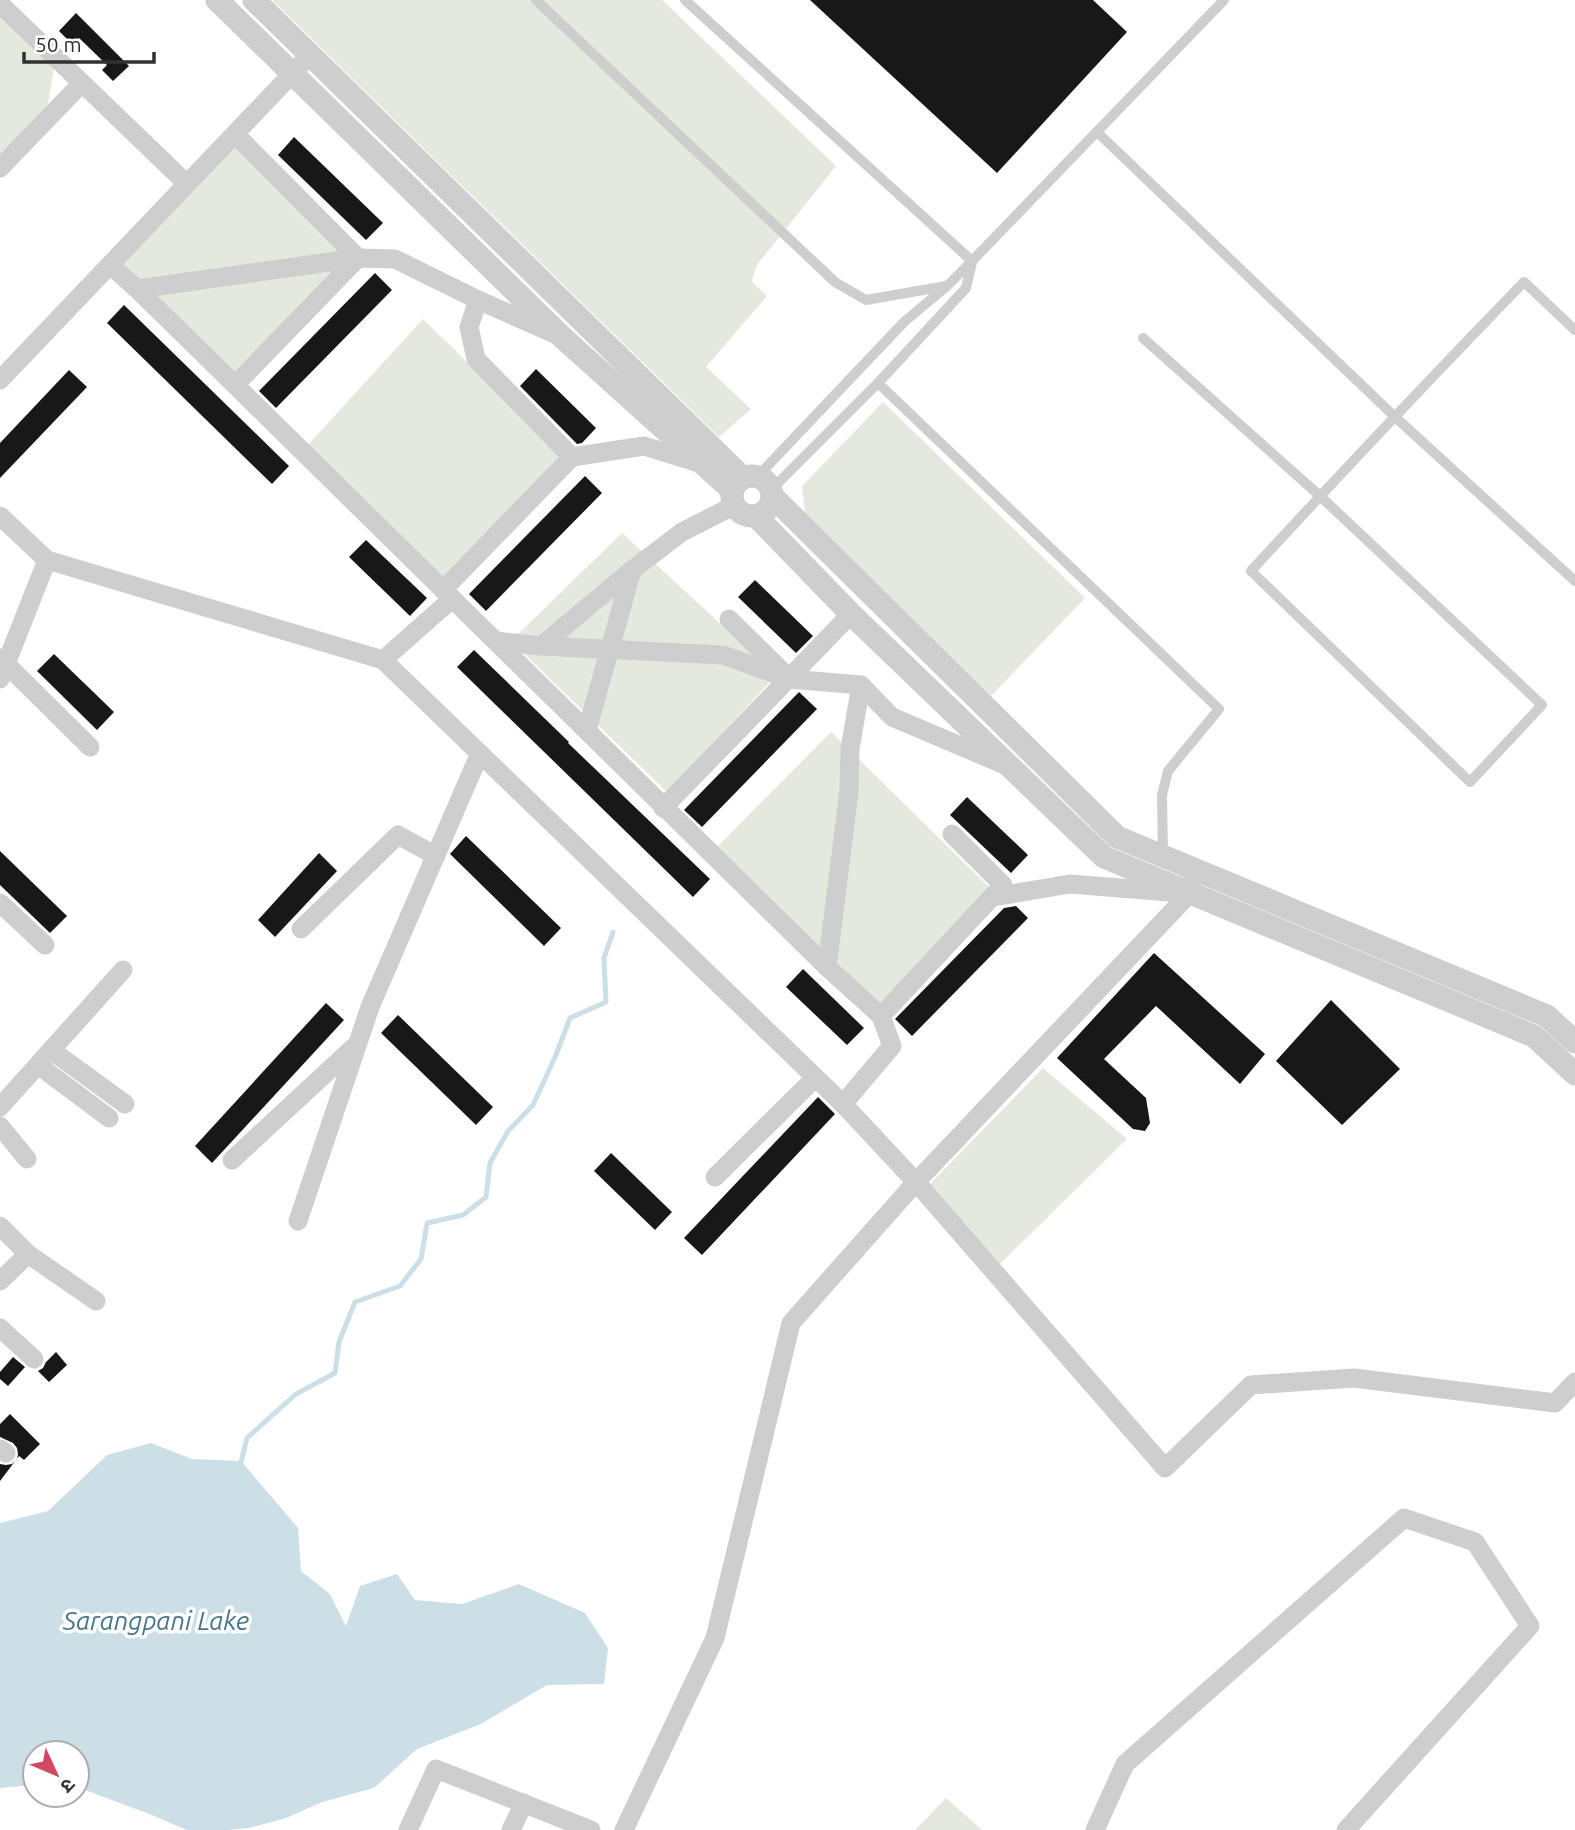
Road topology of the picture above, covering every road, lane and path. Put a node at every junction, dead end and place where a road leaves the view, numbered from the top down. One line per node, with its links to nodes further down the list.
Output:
1 (217, 0): 10 (street)
2 (254, 0): 9 (street)
3 (536, 0): 19 (lane)
4 (685, 0): 17 (lane)
5 (1208, 0): 8 (lane)
6 (1224, 0): 8 (lane)
7 (0, 5): 11 (street)
8 (1217, 8): 12 (lane)
9 (310, 55): 10 (street); 31 (street)
10 (293, 74): 13 (street); 23 (street)
11 (82, 83): 14 (street); 15 (street)
12 (1097, 132): 17 (lane); 28 (lane)
13 (235, 134): 15 (street); 16 (street)
14 (0, 168)
15 (187, 184): 18 (street)
16 (358, 258): 20 (street); 21 (street); 27 (street)
17 (972, 261): 19 (lane); 26 (lane)
18 (110, 265): 20 (street); 25 (street)
19 (947, 286): 31 (lane)
20 (137, 289): 27 (street)
21 (478, 300): 23 (street); 29 (street)
22 (1575, 330): 28 (lane)
23 (562, 337): 30 (street)
24 (1143, 338): 32 (lane)
25 (0, 380)
26 (878, 383): 31 (lane); 56 (lane)
27 (235, 385): 37 (street)
28 (1394, 416): 32 (lane); 36 (lane)
29 (572, 457): 30 (street); 37 (street)
30 (703, 464): 31 (street)
31 (751, 490): 35 (street); 38 (street); 39 (street)
32 (1320, 496): 32 (lane)
33 (0, 516): 34 (street)
34 (47, 560): 45 (street); 46 (street)
35 (632, 569): 43 (street); 44 (street)
36 (1575, 581)
37 (448, 594): 42 (street); 45 (street)
38 (851, 614): 41 (street); 47 (street)
39 (893, 616): 41 (street); 56 (street)
40 (729, 619): 47 (street)
41 (873, 635): 52 (street)
42 (496, 641): 43 (street); 49 (street)
43 (541, 646): 44 (street)
44 (608, 649): 47 (street); 49 (street)
45 (383, 660): 51 (street)
46 (2, 666): 50 (street)
47 (789, 679): 48 (street); 53 (street)
48 (861, 685): 52 (street); 63 (street)
49 (587, 730): 53 (street)
50 (90, 747)
51 (480, 754): 55 (street); 71 (street)
52 (1013, 769): 58 (street)
53 (663, 808): 63 (street)
54 (952, 834): 59 (street)
55 (436, 856): 61 (street); 67 (street)
56 (1163, 856): 57 (street)
57 (1194, 869): 58 (street); 66 (street)
58 (1191, 894): 59 (street); 70 (street); 80 (street)
59 (993, 897): 65 (street)
60 (0, 903): 62 (street)
61 (301, 929)
62 (45, 945)
63 (827, 967): 65 (street)
64 (122, 970): 68 (street)
65 (881, 1016): 73 (street)
66 (1575, 1042)
67 (358, 1044): 78 (street); 81 (street)
68 (51, 1050): 69 (street); 72 (street)
69 (38, 1065): 74 (street); 75 (street)
70 (1575, 1074)
71 (815, 1078): 73 (street); 79 (street)
72 (125, 1104)
73 (843, 1104): 80 (street)
74 (0, 1107)
75 (109, 1118)
76 (0, 1126): 77 (street)
77 (27, 1159)
78 (232, 1160)
79 (715, 1177)
80 (916, 1182): 88 (street); 93 (street)
81 (298, 1221)
82 (0, 1226): 83 (street)
83 (29, 1254): 84 (street); 85 (street)
84 (0, 1280)
85 (96, 1301)
86 (0, 1328): 87 (street)
87 (34, 1359)
88 (1575, 1382)
89 (524, 1803): 90 (street); 91 (street); 92 (street)
90 (408, 1830)
91 (511, 1830)
92 (591, 1830)
93 (624, 1830)
94 (1095, 1830): 95 (street)
95 (1346, 1830)

